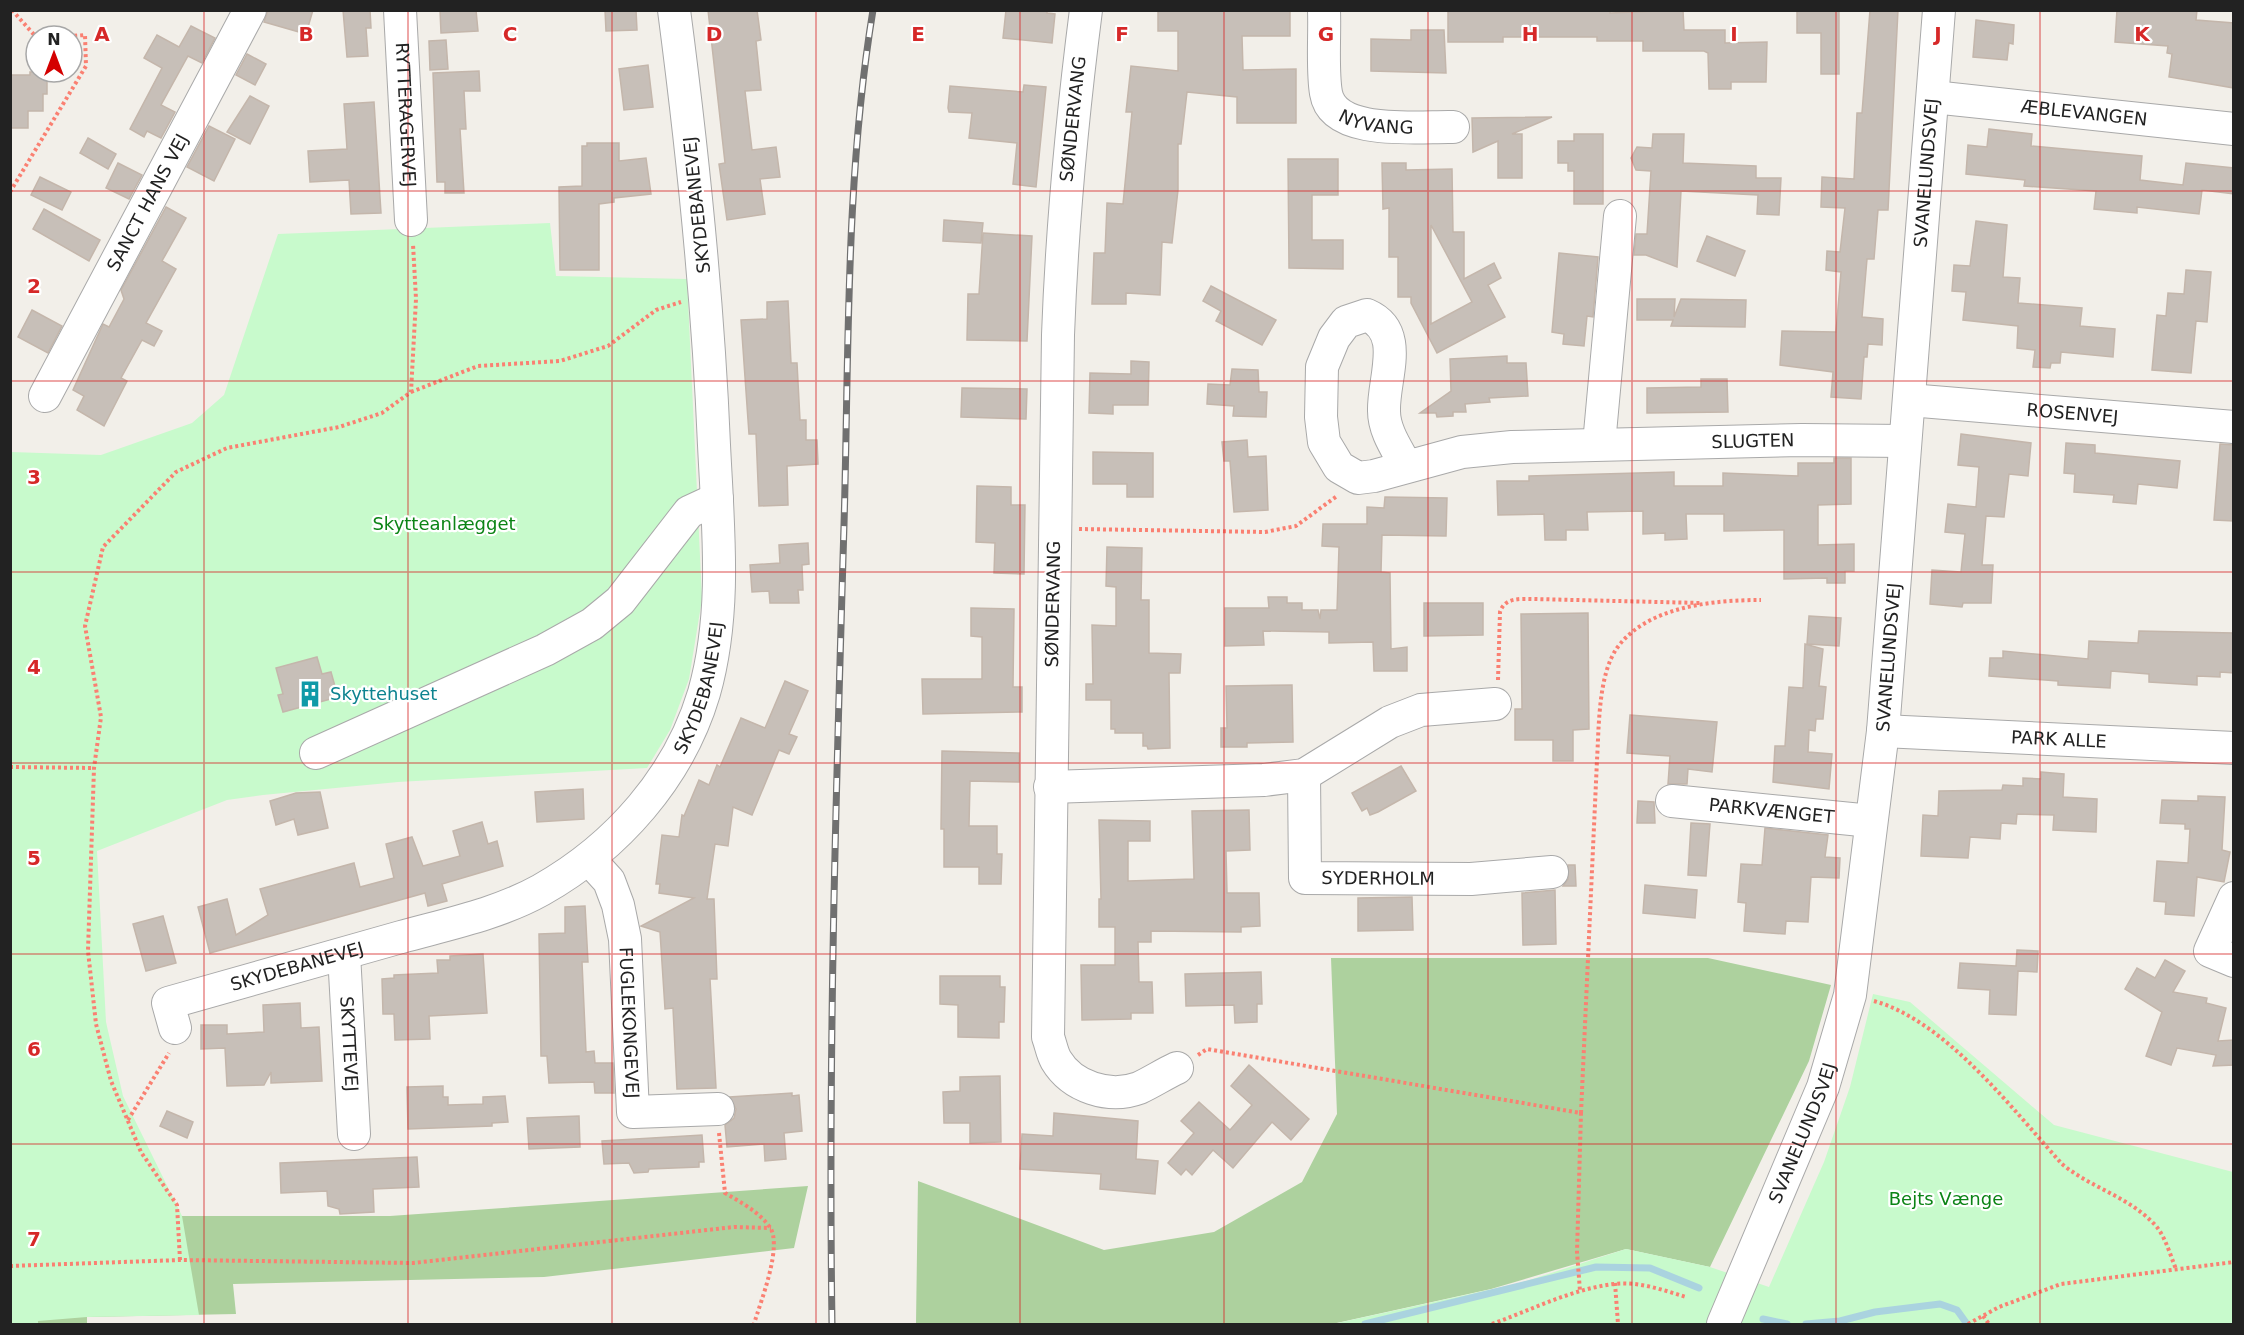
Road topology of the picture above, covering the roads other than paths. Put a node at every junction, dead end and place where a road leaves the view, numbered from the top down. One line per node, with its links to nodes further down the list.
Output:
1 (250, 10): 12 (street, SANCT HANS VEJ)
2 (400, 10): 11 (street, RYTTERAGERVEJ)
3 (674, 10): 18 (street, SKYDEBANEVEJ)
4 (1086, 10): 24 (street, SØNDERVANG)
5 (1324, 10): 8 (street, NYVANG)
6 (1939, 10): 7 (street, SVANELUNDSVEJ)
7 (1933, 97): 9 (street, ÆBLEVANGEN); 13 (street, SVANELUNDSVEJ)
8 (1453, 127)
9 (2234, 129)
10 (1620, 216): 16 (street)
11 (411, 220)
12 (45, 396)
13 (1909, 400): 14 (street, ROSENVEJ); 15 (street, SVANELUNDSVEJ)
14 (2234, 427)
15 (1905, 441): 16 (street, SLUGTEN); 20 (street, SVANELUNDSVEJ)
16 (1599, 444): 17 (street, SLUGTEN)
17 (1406, 466): 17 (street, SLUGTEN)
18 (717, 499): 22 (street); 27 (street, SKYDEBANEVEJ)
19 (1495, 704): 23 (street)
20 (1883, 731): 21 (street, PARK ALLE); 26 (street, SVANELUNDSVEJ)
21 (2234, 748)
22 (316, 753)
23 (1304, 775): 24 (street); 28 (street, SYDERHOLM)
24 (1050, 787): 33 (street, SØNDERVANG)
25 (1672, 801): 26 (street, PARKVÆNGET)
26 (1871, 821): 36 (street, SVANELUNDSVEJ)
27 (589, 859): 30 (street, SKYDEBANEVEJ); 34 (street, FUGLEKONGEVEJ)
28 (1552, 872)
29 (2234, 898): 31 (street)
30 (344, 954): 32 (street, SKYDEBANEVEJ); 35 (street, SKYTTEVEJ)
31 (2234, 962)
32 (175, 1028)
33 (1177, 1068)
34 (718, 1109)
35 (354, 1134)
36 (1723, 1324)

